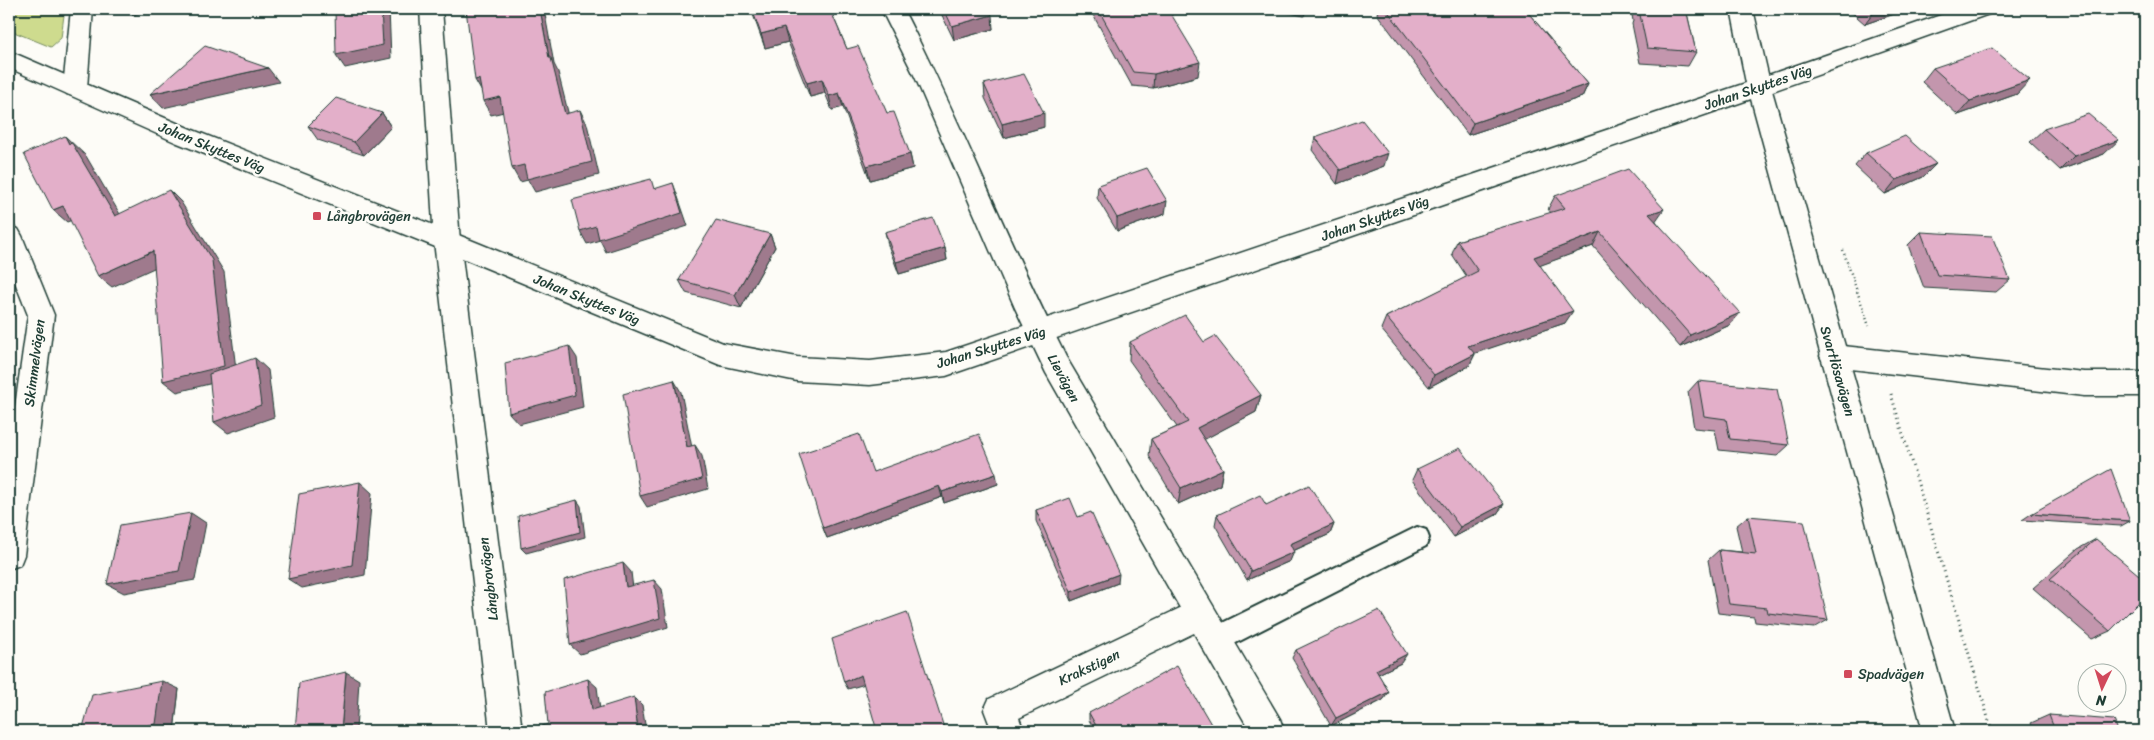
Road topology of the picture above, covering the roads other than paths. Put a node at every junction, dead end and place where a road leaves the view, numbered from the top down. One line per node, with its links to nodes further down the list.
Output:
1 (82, 9): 8 (street)
2 (431, 9): 10 (street, Långbrovägen)
3 (892, 9): 11 (street, Lievägen)
4 (1742, 9): 7 (street, Svartlösavägen)
5 (1981, 9): 7 (street, Johan Skyttes Väg)
6 (9, 59): 8 (street, Johan Skyttes Väg)
7 (1759, 87): 11 (street, Johan Skyttes Väg); 12 (street, Svartlösavägen)
8 (75, 88): 10 (street, Johan Skyttes Väg)
9 (9, 236): 15 (street, Skimmelvägen)
10 (447, 241): 11 (street, Johan Skyttes Väg); 17 (street, Långbrovägen)
11 (1041, 333): 16 (street, Lievägen)
12 (1834, 356): 13 (street); 20 (street, Svartlösavägen)
13 (2145, 384)
14 (1417, 538): 16 (lane)
15 (9, 555)
16 (1207, 627): 18 (street, Krakstigen); 19 (street, Lievägen)
17 (506, 731)
18 (1008, 731)
19 (1268, 731)
20 (1939, 731)

